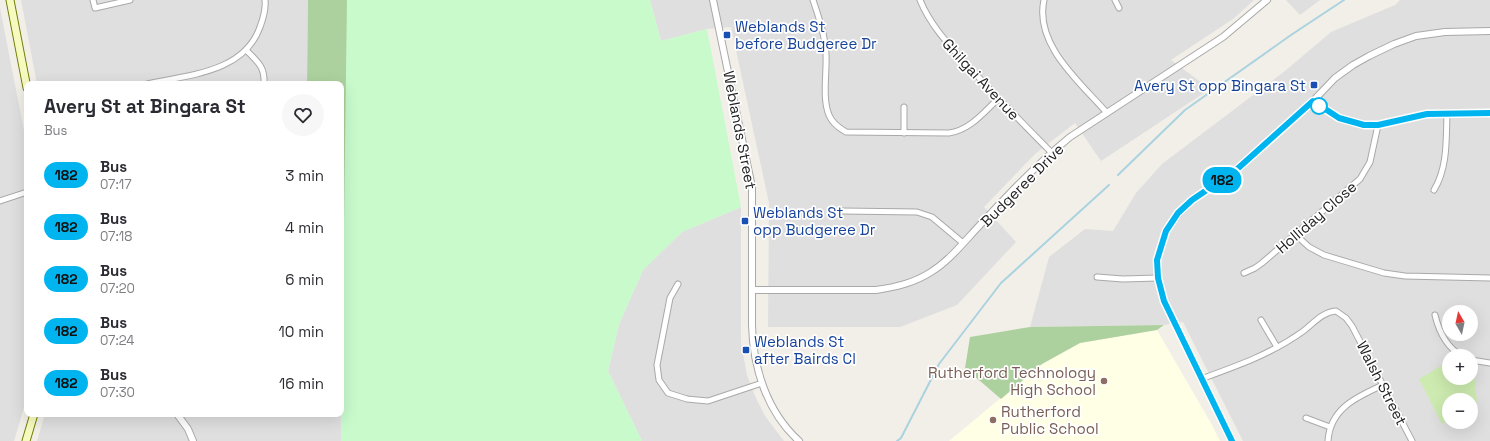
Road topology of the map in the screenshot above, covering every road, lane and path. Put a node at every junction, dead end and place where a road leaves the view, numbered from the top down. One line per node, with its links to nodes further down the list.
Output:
1 (10, 0): 14 (main road)
2 (93, 0): 3 (street)
3 (130, 0)
4 (265, 0): 13 (street)
5 (713, 0): 37 (street, Weblands Street)
6 (813, 0): 24 (street)
7 (920, 0): 17 (street, Ghilgai Avenue)
8 (1044, 0): 21 (street)
9 (1115, 0): 11 (street)
10 (1267, 0): 21 (street, Budgeree Drive)
11 (1119, 8)
12 (1490, 31): 18 (street)
13 (246, 50): 15 (street); 16 (street)
14 (26, 81)
15 (160, 81)
16 (264, 81)
17 (998, 99): 24 (street); 25 (street, Ghilgai Avenue)
18 (1313, 101): 23 (street); 34 (street)
19 (904, 108): 24 (street)
20 (1490, 112): 22 (street)
21 (1107, 113): 25 (street, Budgeree Drive)
22 (1447, 113): 23 (street); 26 (street)
23 (1378, 125): 30 (street, Holliday Close)
24 (904, 133)
25 (1051, 152): 31 (street, Budgeree Drive)
26 (1434, 190)
27 (24, 193): 28 (street)
28 (0, 201)
29 (842, 212): 31 (street)
30 (1296, 235): 32 (street, Holliday Close); 35 (street)
31 (963, 243): 37 (street, Budgeree Drive)
32 (1244, 273)
33 (1097, 277): 34 (street)
34 (1158, 278): 44 (street)
35 (1490, 278)
36 (678, 284): 45 (street)
37 (752, 290): 45 (street, Weblands Street)
38 (1435, 315): 41 (street)
39 (1261, 320): 40 (street)
40 (1277, 347): 44 (street, Walsh Street); 46 (street, Walsh Street)
41 (1452, 349)
42 (1478, 361): 43 (street)
43 (1490, 363)
44 (1201, 379): 54 (street)
45 (762, 383): 51 (street, Weblands Street)
46 (1383, 385): 50 (street); 56 (street, Walsh Street)
47 (33, 417): 52 (main road)
48 (179, 417): 53 (street)
49 (1306, 418): 50 (street)
50 (1330, 427): 55 (street)
51 (796, 440)
52 (26, 441)
53 (193, 441)
54 (1232, 441)
55 (1328, 441)
56 (1412, 441)

